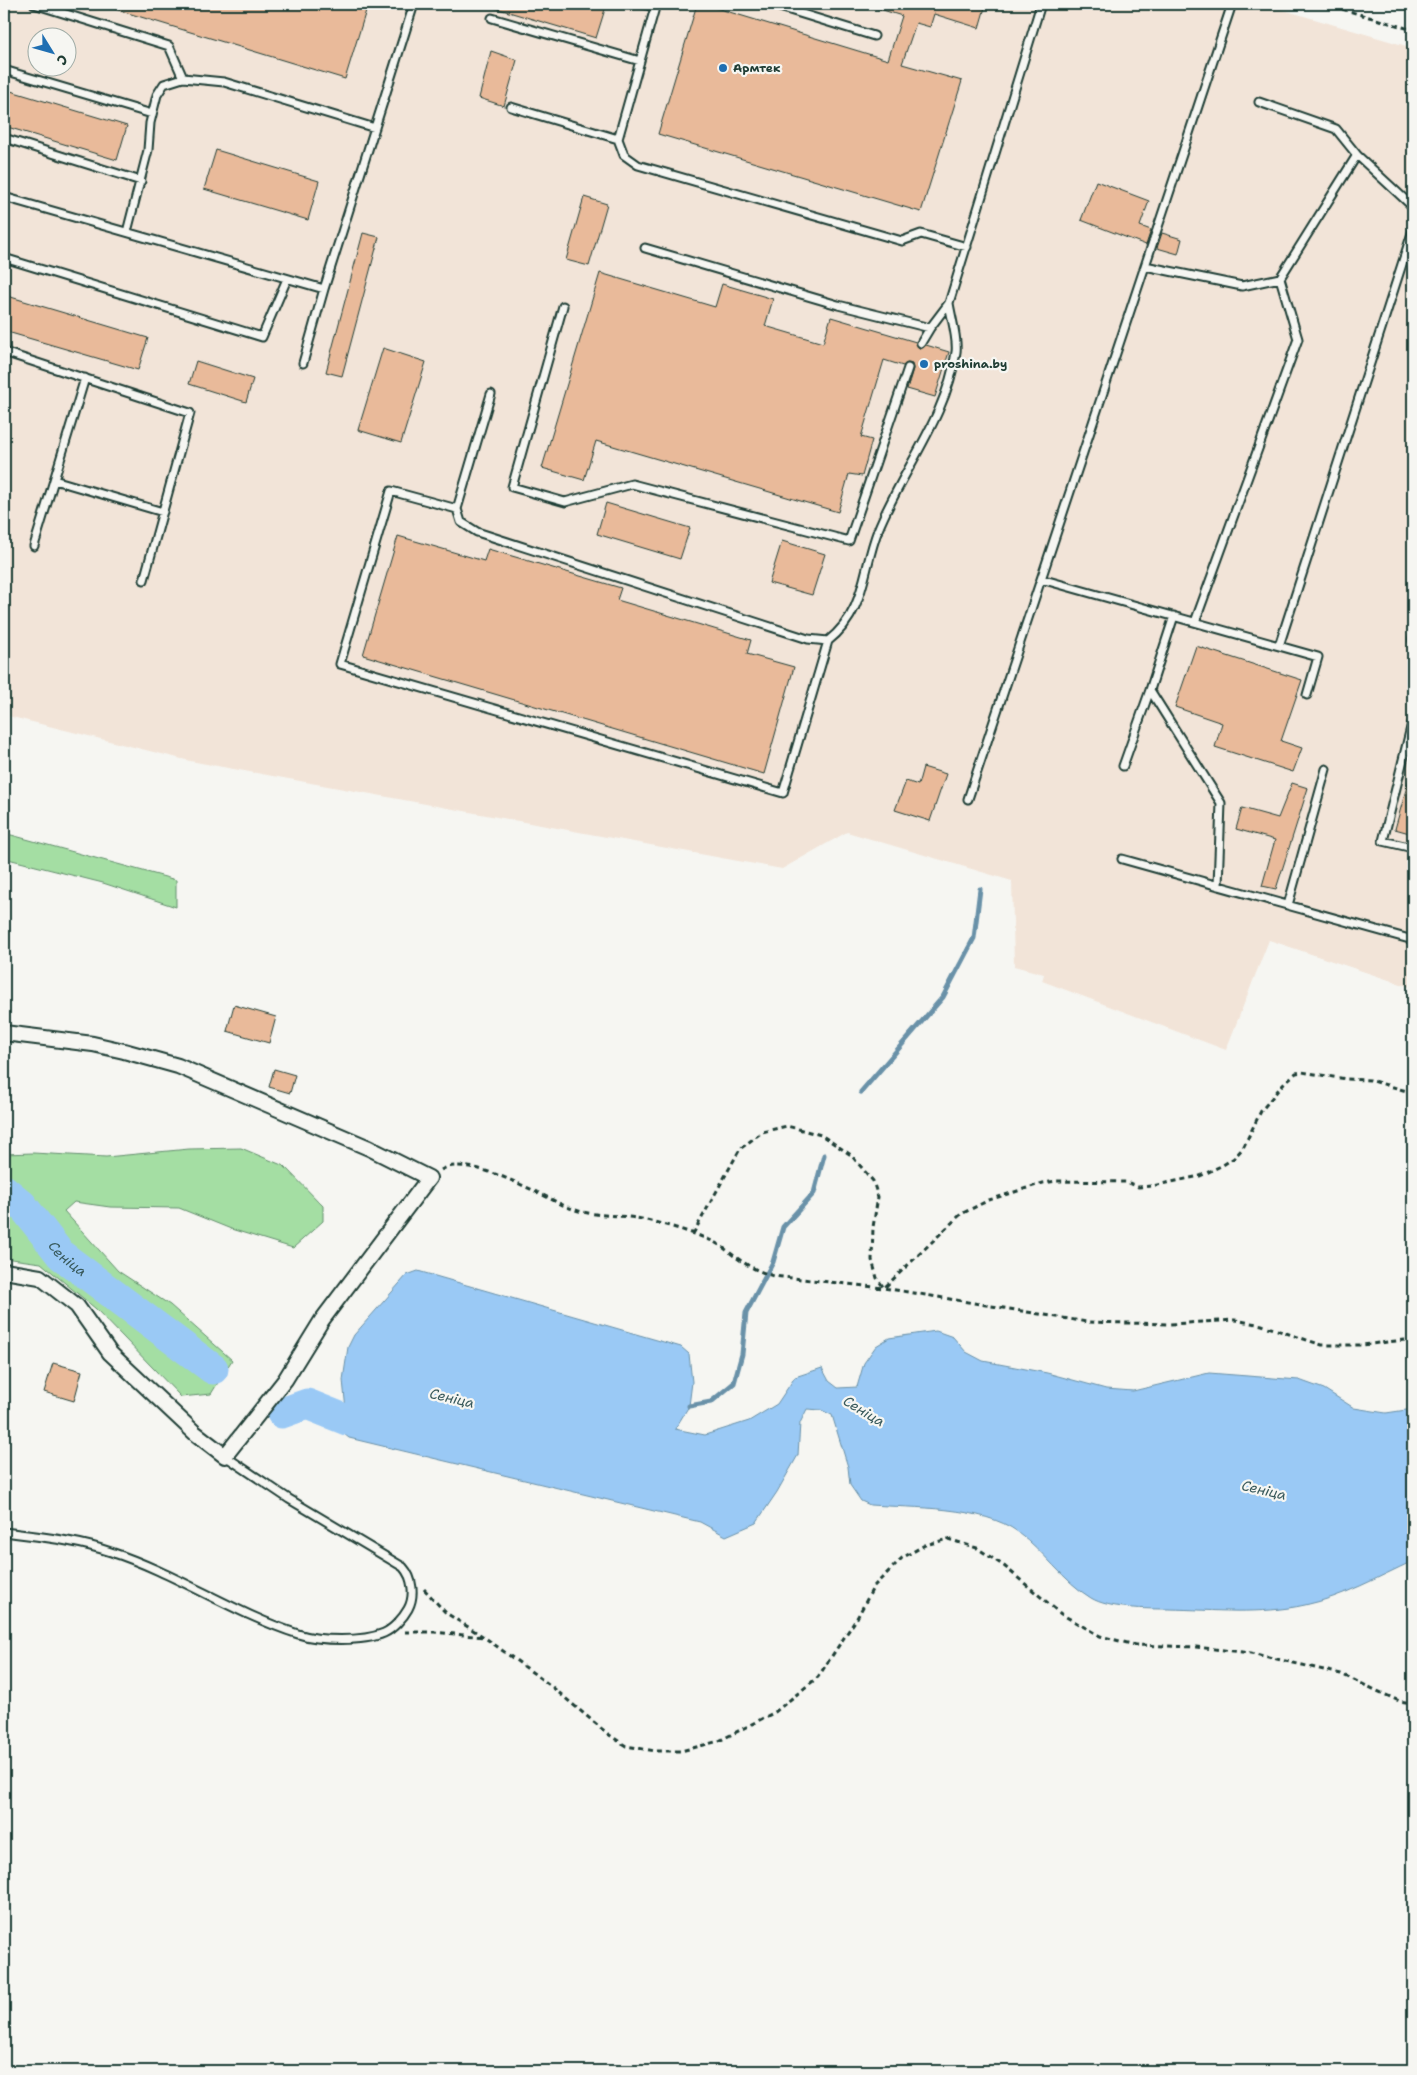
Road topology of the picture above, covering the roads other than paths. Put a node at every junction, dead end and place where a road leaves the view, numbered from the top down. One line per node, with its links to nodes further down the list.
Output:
1 (34, 4): 12 (lane)
2 (414, 4): 16 (lane)
3 (643, 4): 7 (lane)
4 (770, 4): 9 (lane)
5 (1041, 4): 25 (lane)
6 (1232, 4): 28 (lane)
7 (655, 5): 10 (lane)
8 (492, 18): 10 (lane)
9 (874, 36)
10 (640, 61): 18 (lane)
11 (4, 70): 15 (lane)
12 (183, 78): 15 (lane); 16 (lane)
13 (1260, 102): 19 (lane)
14 (512, 107): 18 (lane)
15 (152, 114): 20 (lane)
16 (375, 128): 31 (lane)
17 (4, 138): 20 (lane)
18 (618, 139): 25 (lane)
19 (1357, 155): 22 (lane); 30 (lane)
20 (141, 181): 24 (lane)
21 (4, 197): 24 (lane)
22 (1413, 207)
23 (1413, 230): 50 (lane)
24 (127, 232): 29 (lane)
25 (967, 247): 32 (lane)
26 (645, 248): 34 (lane)
27 (4, 258): 29 (lane)
28 (1145, 266): 30 (lane); 45 (lane)
29 (287, 278): 31 (lane)
30 (1280, 278): 48 (lane)
31 (324, 289): 37 (lane)
32 (949, 303): 34 (lane); 49 (lane)
33 (563, 306): 38 (lane)
34 (930, 328): 35 (lane)
35 (921, 343)
36 (4, 352): 39 (lane)
37 (303, 363)
38 (908, 368)
39 (85, 378): 41 (lane); 43 (lane)
40 (491, 394): 42 (lane)
41 (54, 480): 43 (lane); 44 (lane)
42 (457, 510): 49 (lane); 49 (lane)
43 (163, 512): 46 (lane)
44 (34, 546)
45 (1041, 579): 47 (lane); 56 (lane)
46 (144, 580)
47 (1174, 616): 48 (lane); 51 (lane)
48 (1195, 622): 50 (lane)
49 (828, 642)
50 (1279, 646): 52 (lane)
51 (1150, 690): 54 (lane); 59 (lane)
52 (1307, 695)
53 (1413, 719): 57 (lane)
54 (1123, 766)
55 (1326, 769): 60 (lane)
56 (968, 799)
57 (1413, 848)
58 (1122, 859): 59 (lane)
59 (1218, 886): 60 (lane)
60 (1288, 905): 61 (lane)
61 (1413, 940)
62 (4, 1033): 64 (street)
63 (4, 1271): 64 (street)
64 (225, 1456): 65 (lane)
65 (4, 1532)

